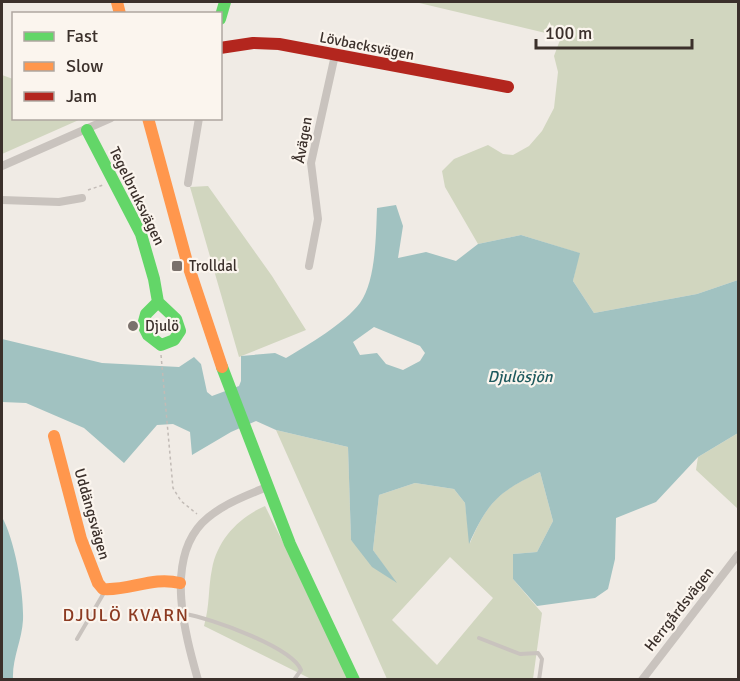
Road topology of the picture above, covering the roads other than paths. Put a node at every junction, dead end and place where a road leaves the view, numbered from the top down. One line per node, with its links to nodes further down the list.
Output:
1 (222, 48): 2 (street, Lövbacksvägen)
2 (335, 55): 3 (street, Lövbacksvägen); 12 (street, Åvägen)
3 (508, 87)
4 (107, 120): 7 (street)
5 (148, 120): 15 (street)
6 (199, 120): 9 (street)
7 (87, 130): 8 (street); 13 (street, Tegelbruksvägen)
8 (2, 166)
9 (188, 183)
10 (82, 198): 11 (street)
11 (2, 200)
12 (309, 266)
13 (158, 302): 13 (street)
14 (54, 436): 18 (street, Uddängsvägen)
15 (267, 487): 17 (street); 24 (street)
16 (738, 555): 26 (street, Herrgårdsvägen)
17 (180, 583): 18 (street); 19 (street)
18 (105, 590): 21 (lane)
19 (184, 614): 22 (street); 23 (lane)
20 (479, 638): 25 (lane)
21 (77, 639)
22 (198, 680)
23 (294, 680)
24 (354, 680)
25 (539, 680)
26 (642, 680)

